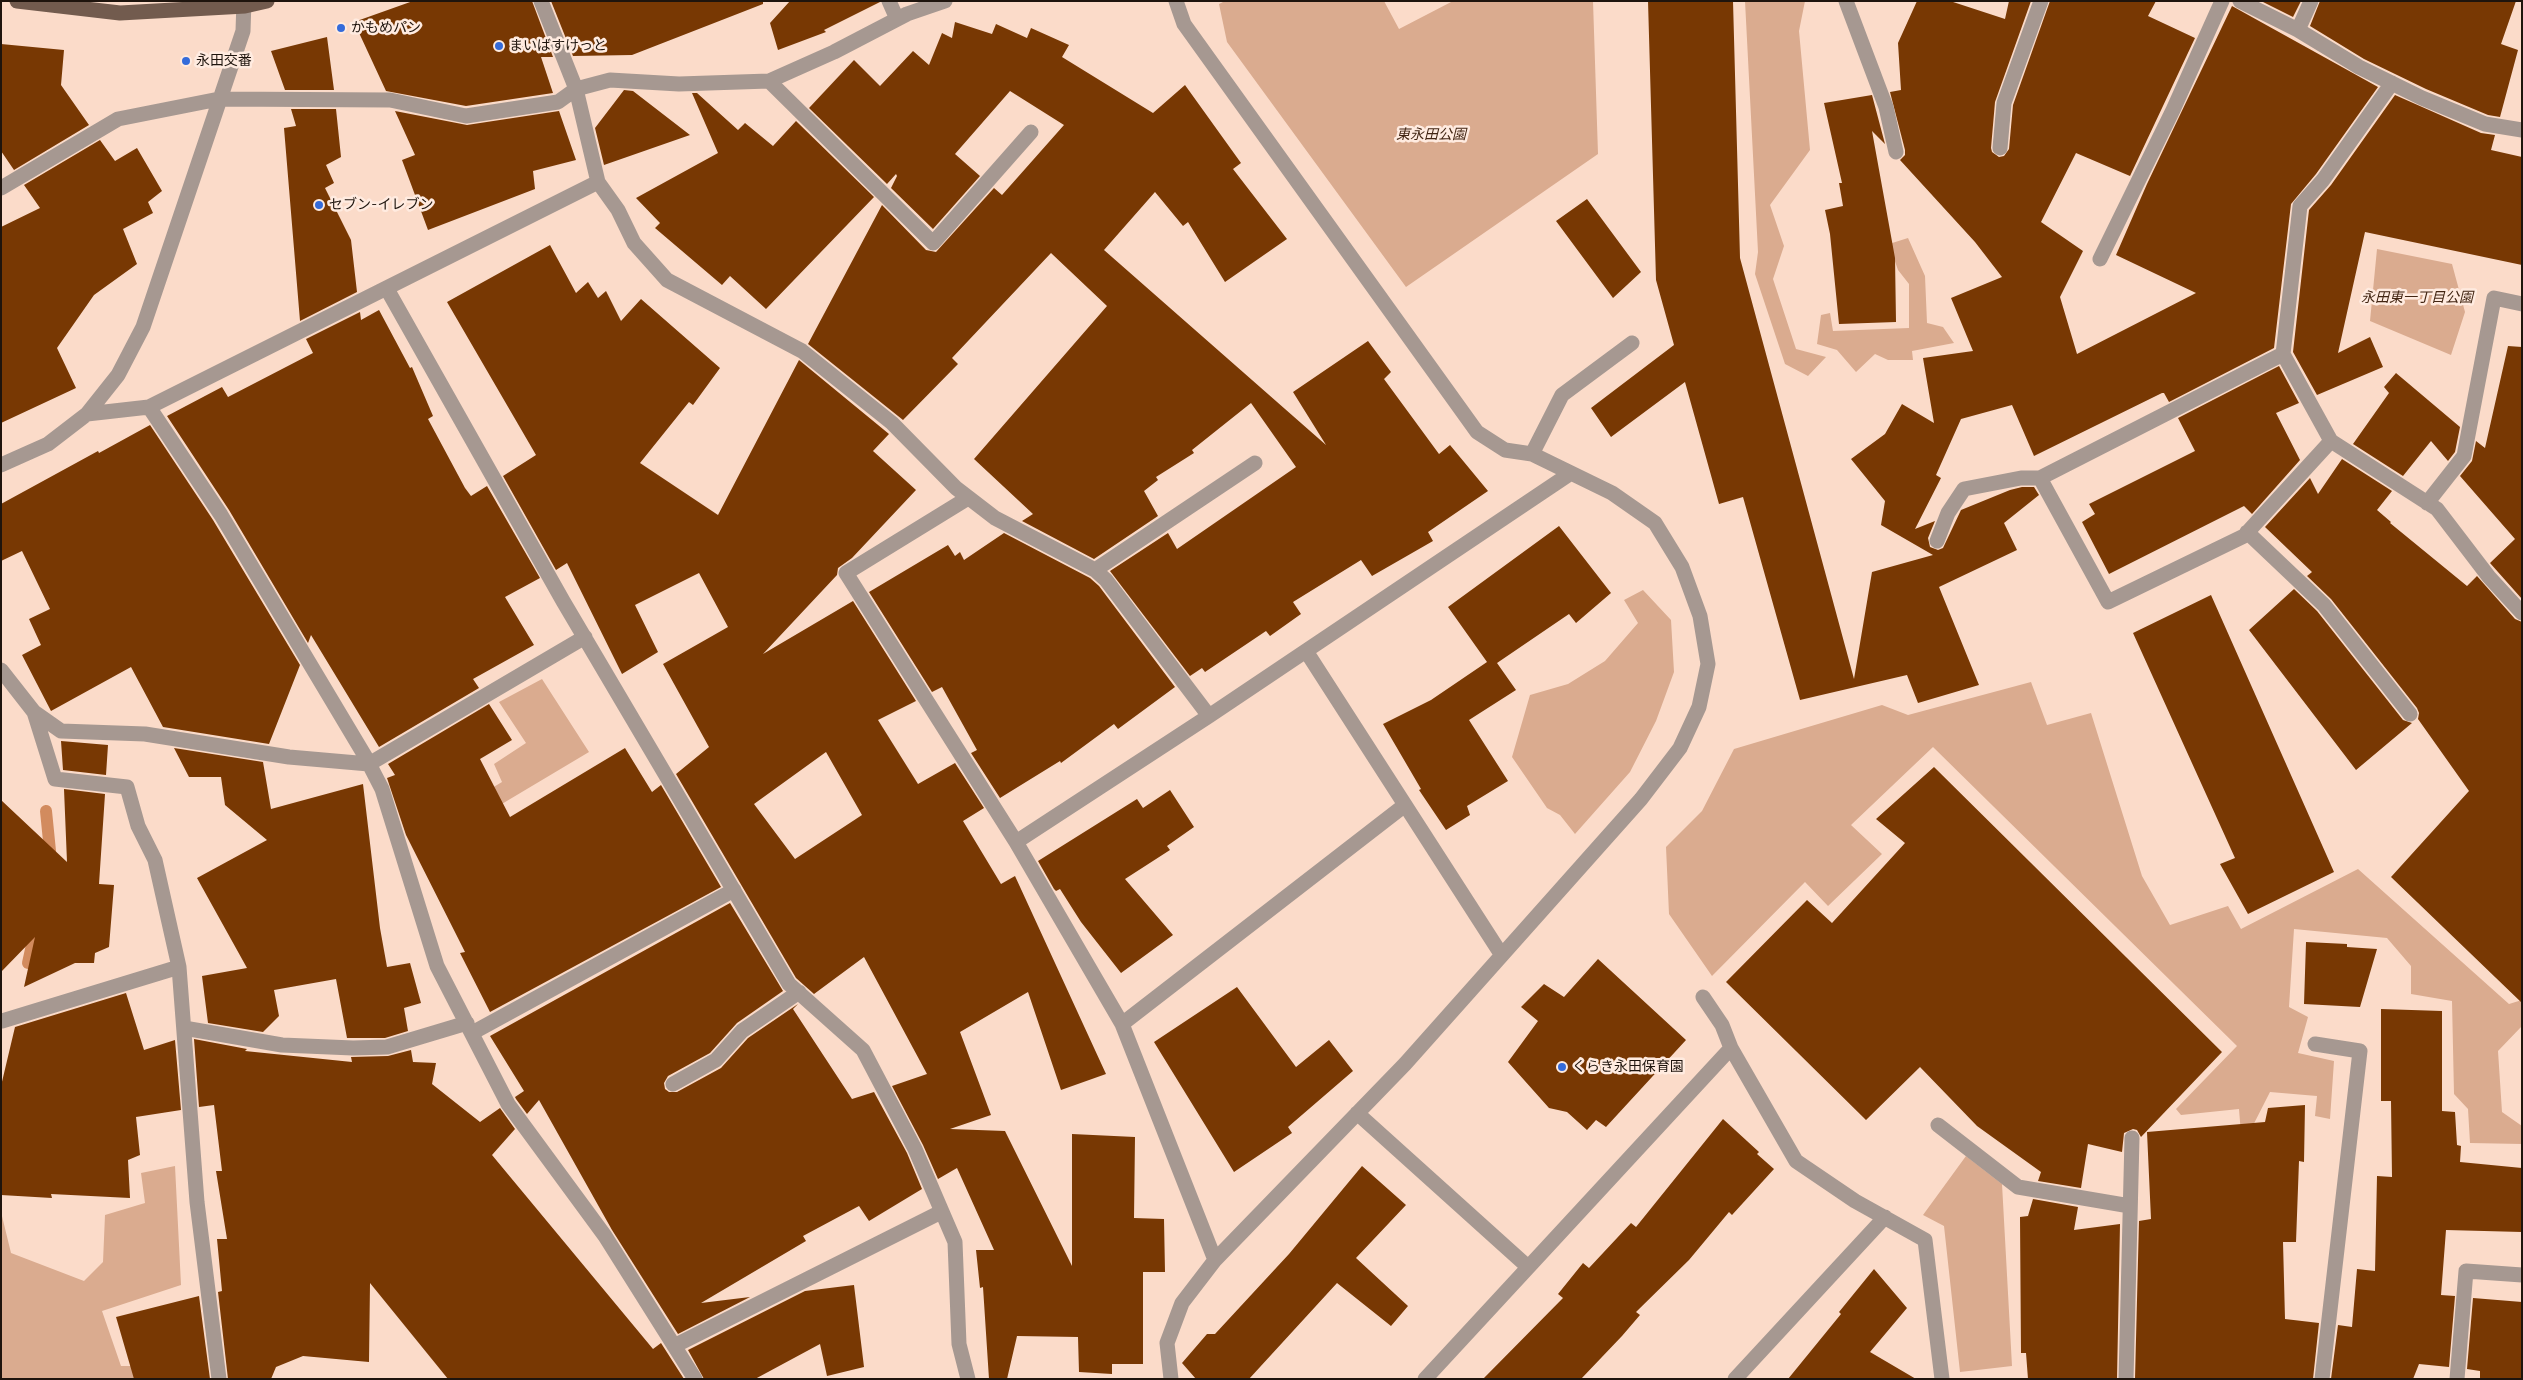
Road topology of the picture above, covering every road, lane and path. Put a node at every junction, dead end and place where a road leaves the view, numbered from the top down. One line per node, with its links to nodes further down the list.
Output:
1 (17, 1): 12 (main road)
2 (267, 1): 12 (main road)
3 (542, 1): 17 (street)
4 (889, 1): 13 (street)
5 (945, 1): 13 (street)
6 (1176, 1): 33 (street)
7 (1846, 1): 22 (street)
8 (2041, 1): 21 (street)
9 (2222, 1): 25 (street)
10 (2240, 1): 14 (street)
11 (2311, 1): 14 (street)
12 (245, 4): 18 (street)
13 (897, 19): 15 (street)
14 (2298, 30): 16 (street)
15 (769, 81): 17 (street); 20 (street)
16 (2392, 84): 19 (street); 29 (street)
17 (576, 89): 18 (street); 23 (street)
18 (219, 99): 24 (street); 31 (street)
19 (2522, 130)
20 (1031, 132)
21 (2000, 148)
22 (1896, 152)
23 (598, 182): 26 (street); 38 (street)
24 (1, 188)
25 (2100, 259)
26 (387, 288): 30 (street); 44 (street)
27 (2522, 304): 39 (street)
28 (1632, 343): 33 (street)
29 (2283, 354): 32 (street); 37 (street)
30 (149, 407): 31 (street); 50 (street)
31 (87, 414): 35 (street)
32 (2331, 442): 39 (street); 40 (street)
33 (1532, 454): 36 (street)
34 (1255, 462): 42 (street)
35 (1, 465)
36 (1571, 473): 45 (street); 54 (street)
37 (2040, 478): 40 (street); 41 (street)
38 (968, 498): 42 (street); 52 (street)
39 (2427, 503): 43 (street)
40 (2247, 532): 48 (street)
41 (1937, 541)
42 (1095, 570): 49 (street)
43 (2522, 613)
44 (584, 637): 50 (street); 53 (street)
45 (1306, 651): 49 (street); 51 (street)
46 (1, 670): 47 (street)
47 (34, 712): 50 (street); 55 (street)
48 (2410, 714)
49 (1209, 716): 52 (street)
50 (369, 764): 63 (street)
51 (1405, 805): 54 (street); 60 (street)
52 (1016, 842): 60 (street)
53 (734, 890): 56 (street); 63 (street)
54 (1501, 954): 67 (street)
55 (179, 967): 59 (street); 62 (street)
56 (799, 992): 66 (street); 71 (street)
57 (1702, 997): 65 (street)
58 (1, 1010): 59 (street)
59 (2, 1021): 61 (street)
60 (1122, 1024): 73 (street)
61 (1, 1025)
62 (184, 1028): 63 (street); 77 (street)
63 (469, 1028): 76 (street)
64 (2315, 1044): 85 (street)
65 (1731, 1048): 72 (street); 74 (street)
66 (673, 1084)
67 (1357, 1114): 73 (street); 74 (street)
68 (1938, 1125): 70 (street)
69 (2132, 1138): 70 (street)
70 (2130, 1206): 84 (street)
71 (941, 1212): 76 (street); 79 (street)
72 (1885, 1217): 82 (street); 83 (street)
73 (1215, 1260): 80 (street)
74 (1528, 1267): 81 (street)
75 (2522, 1275): 86 (street)
76 (674, 1346): 78 (street)
77 (219, 1379)
78 (695, 1379)
79 (968, 1379)
80 (1171, 1379)
81 (1425, 1379)
82 (1735, 1379)
83 (1942, 1379)
84 (2126, 1379)
85 (2322, 1379)
86 (2457, 1379)

